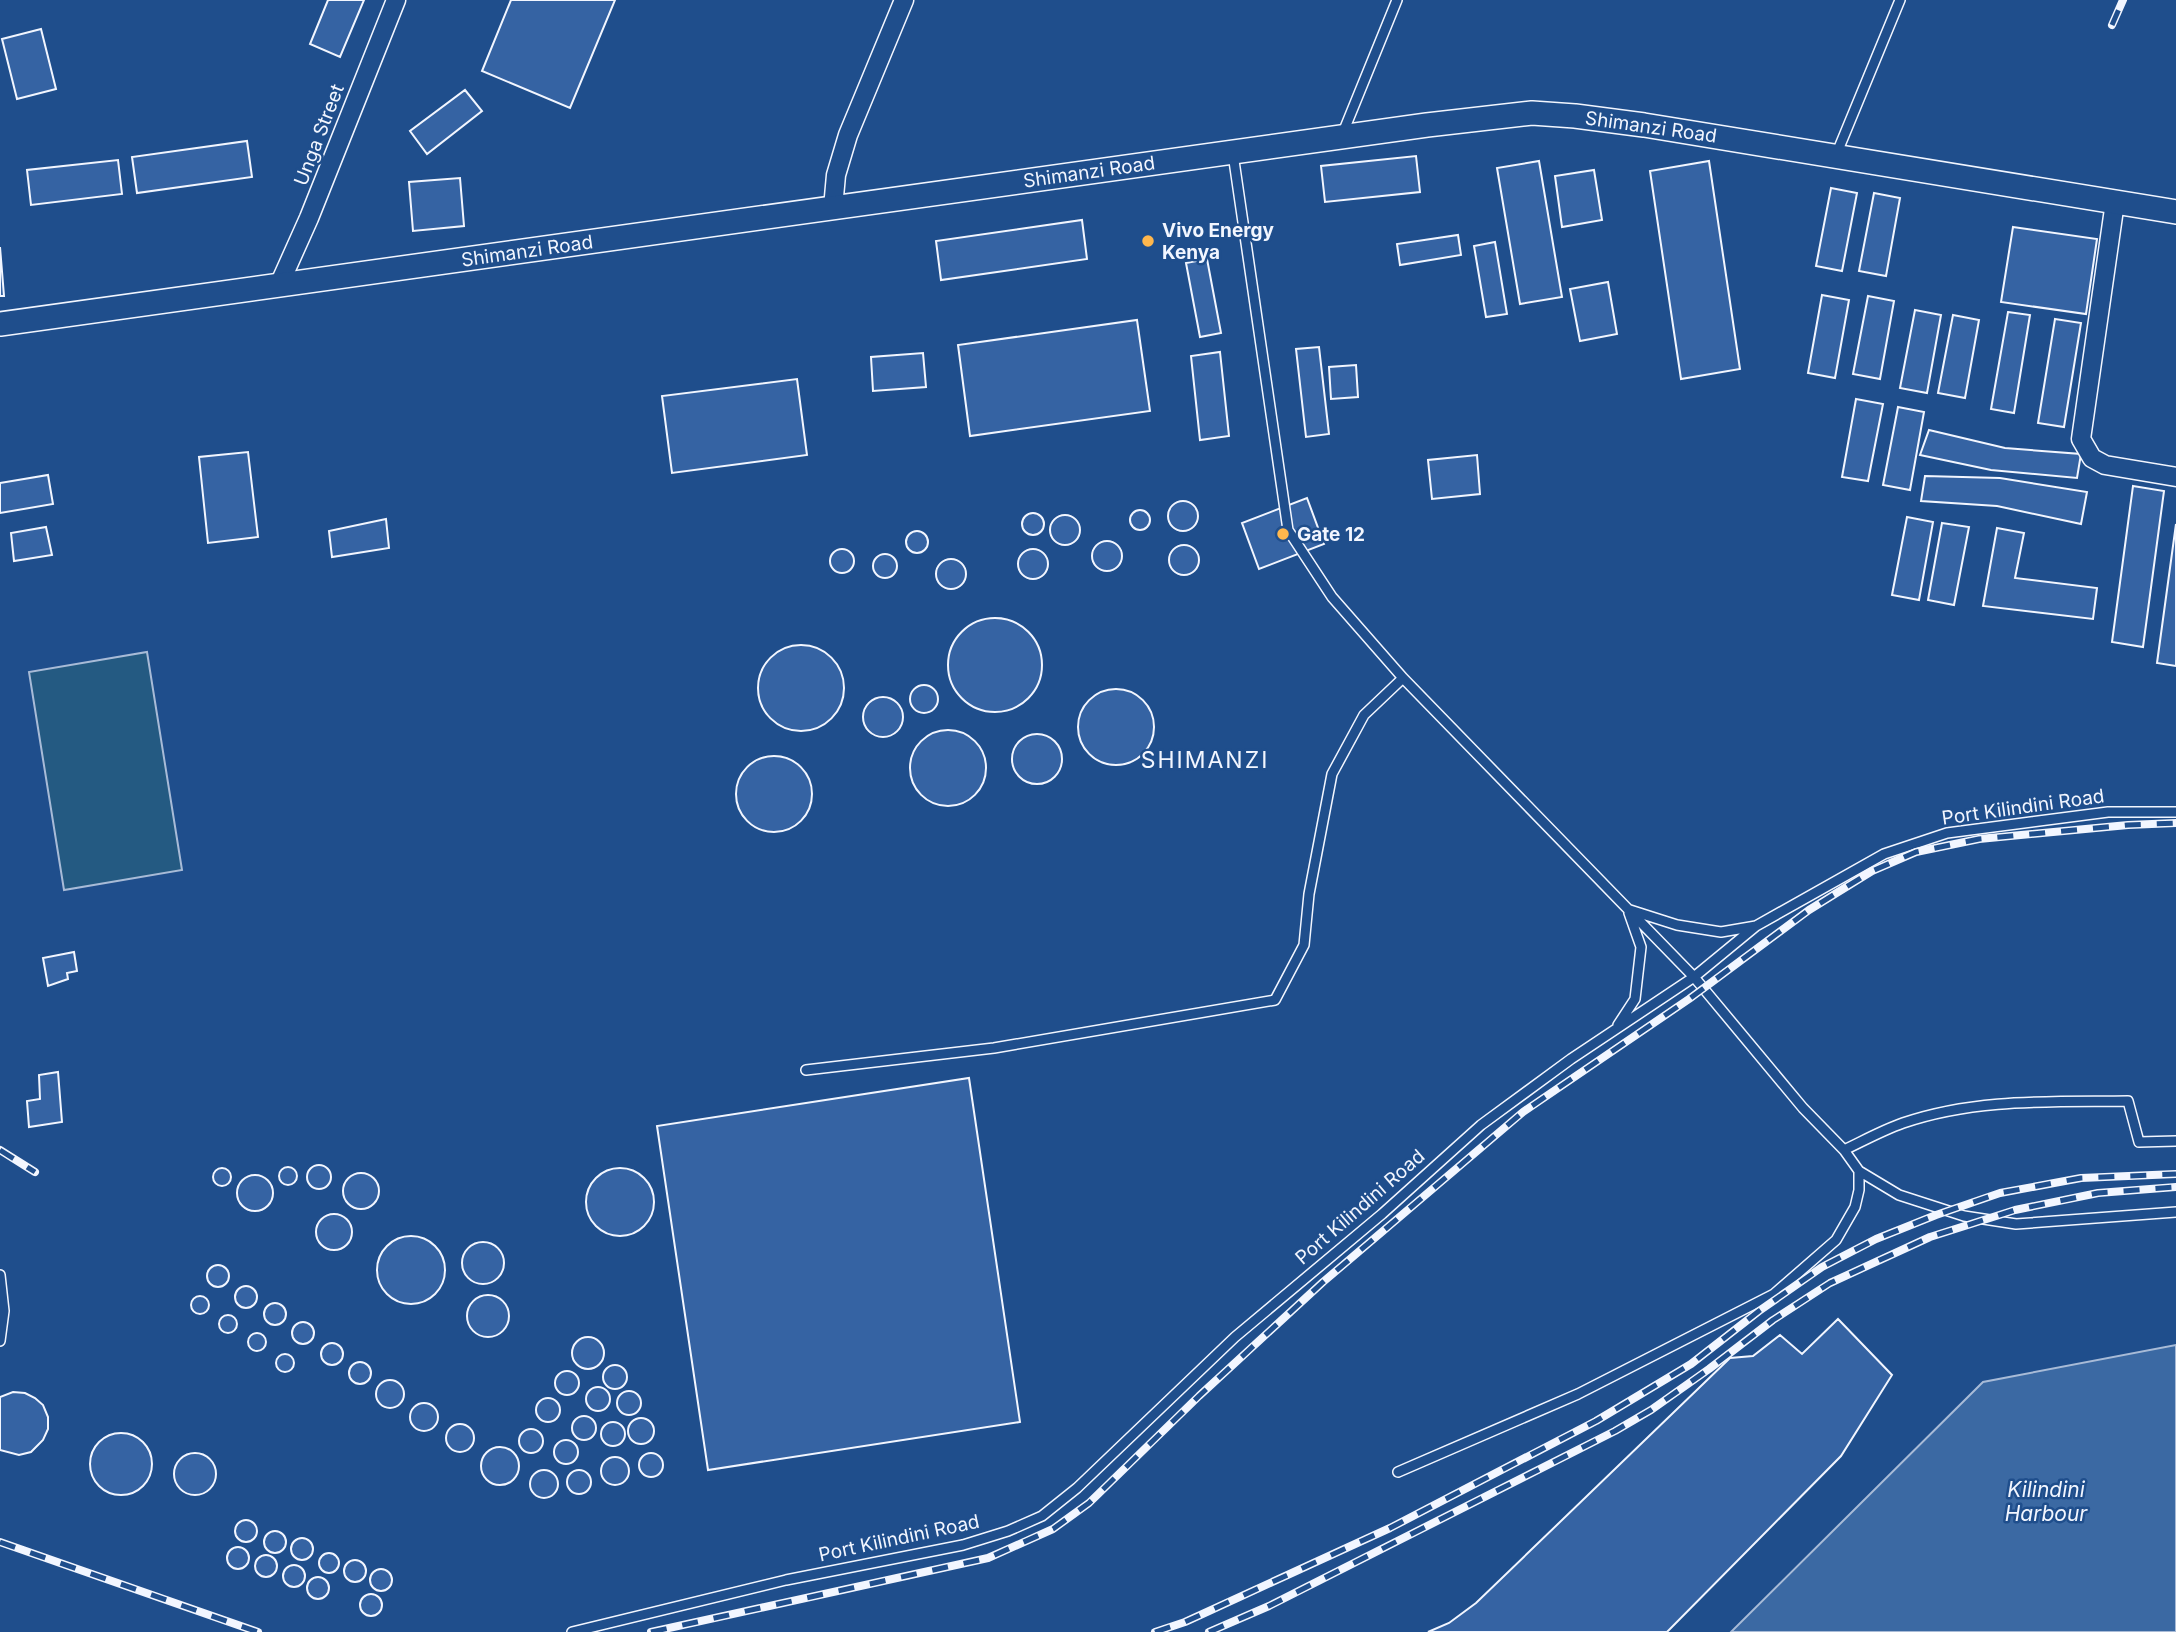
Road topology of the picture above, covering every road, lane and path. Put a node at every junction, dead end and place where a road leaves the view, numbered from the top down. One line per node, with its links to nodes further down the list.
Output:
1 (396, 0): 11 (street, Unga Street)
2 (904, 0): 9 (street)
3 (1397, 0): 5 (lane)
4 (1900, 0): 7 (lane)
5 (1341, 137): 6 (main road, Shimanzi Road); 7 (main road, Shimanzi Road)
6 (1233, 152): 9 (main road, Shimanzi Road); 14 (lane)
7 (1835, 156): 8 (main road, Shimanzi Road)
8 (2115, 202): 10 (main road, Shimanzi Road); 13 (street)
9 (833, 208): 11 (main road, Shimanzi Road)
10 (2176, 212)
11 (279, 285): 12 (main road, Shimanzi Road)
12 (0, 324)
13 (2176, 477)
14 (1403, 678): 16 (lane); 20 (lane)
15 (2176, 811): 17 (lane, Port Kilindini Road)
16 (1628, 909): 17 (lane); 18 (lane); 19 (lane)
17 (1756, 926): 18 (lane, Port Kilindini Road)
18 (1694, 977): 19 (lane, Port Kilindini Road); 22 (lane)
19 (1615, 1029): 28 (lane, Port Kilindini Road)
20 (806, 1070)
21 (2176, 1141): 22 (lane)
22 (1844, 1150): 23 (lane)
23 (1859, 1171): 24 (lane); 27 (lane)
24 (2176, 1212)
25 (0, 1275): 26 (lane)
26 (0, 1341)
27 (1398, 1472)
28 (572, 1632)

